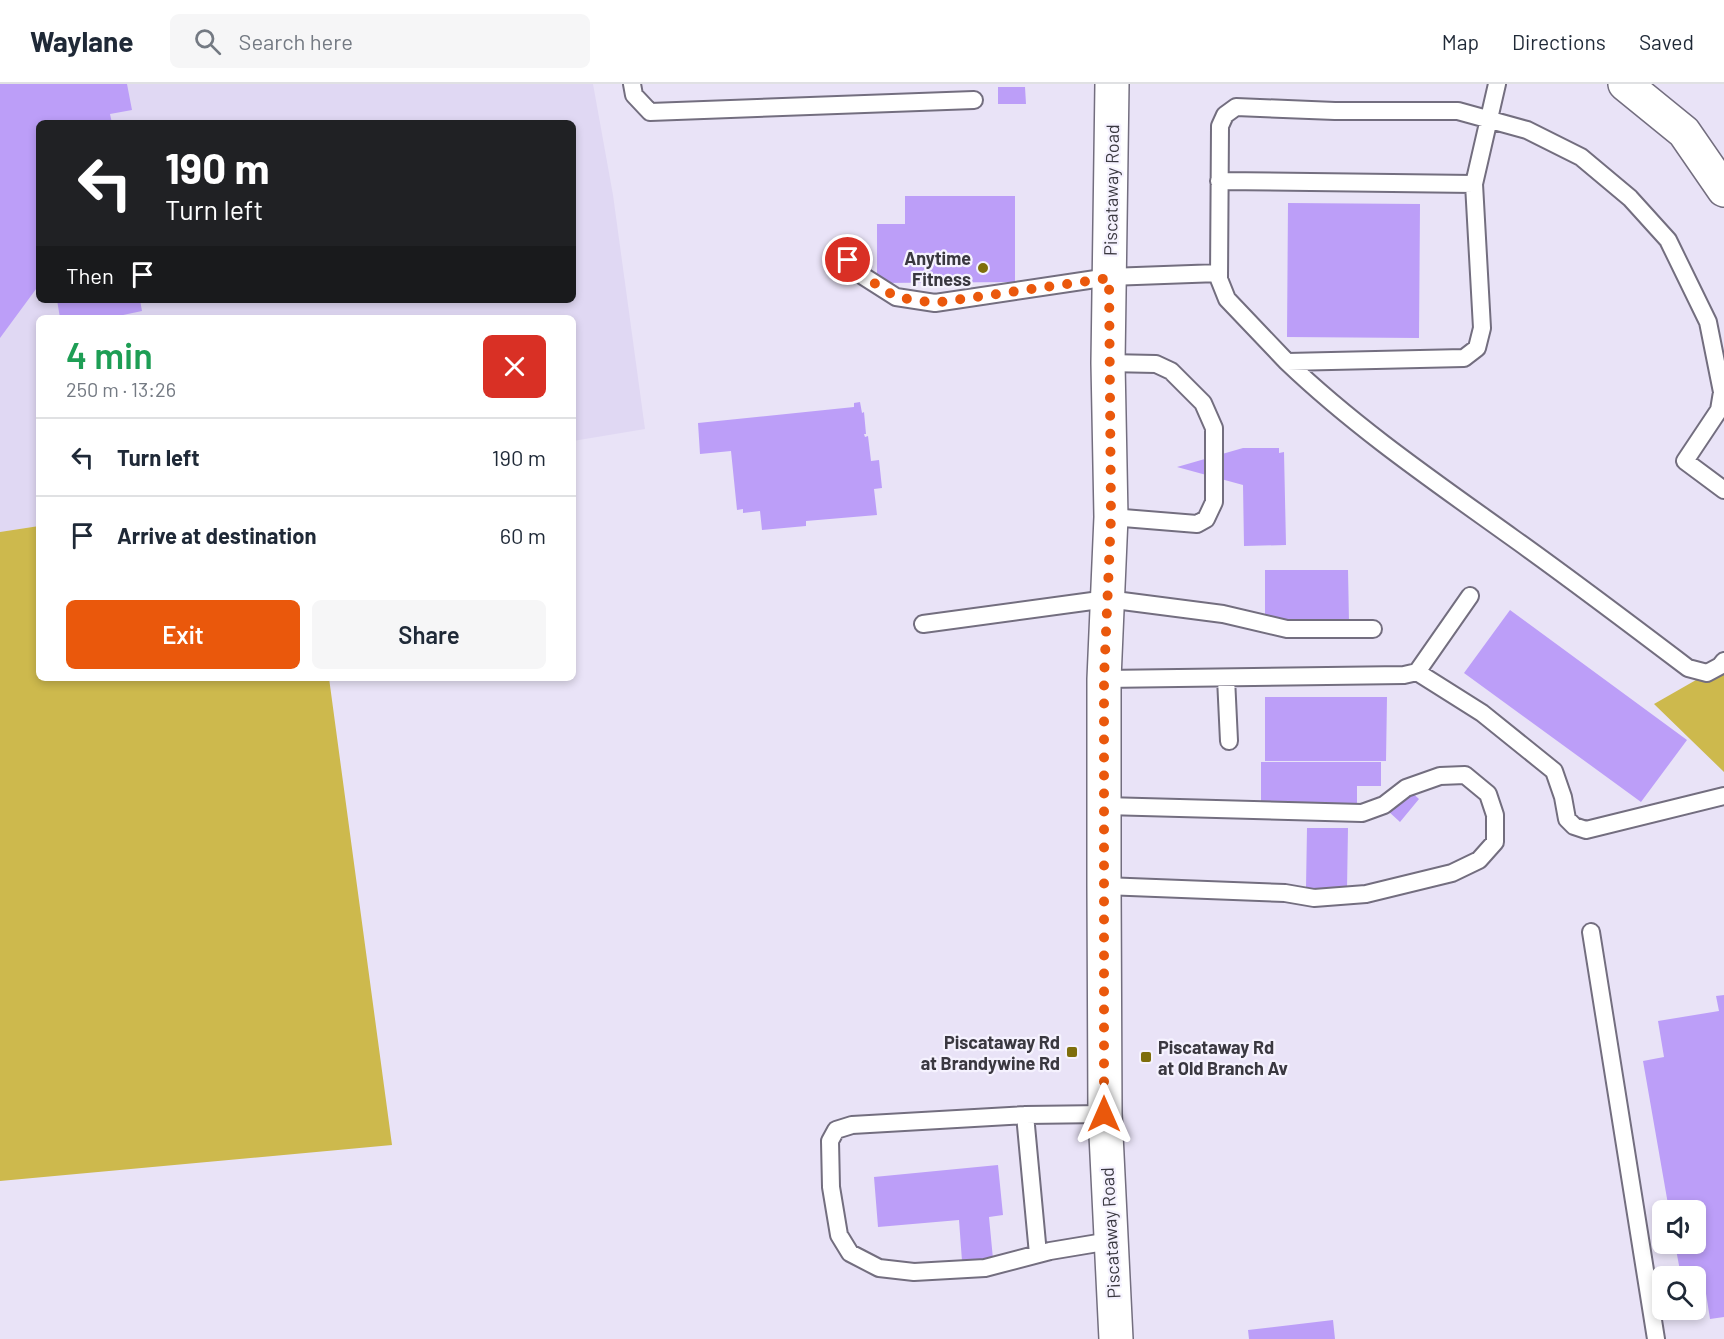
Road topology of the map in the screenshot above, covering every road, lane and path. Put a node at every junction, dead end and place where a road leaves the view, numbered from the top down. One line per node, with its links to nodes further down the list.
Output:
1 (632, 84): 5 (lane)
2 (1113, 84): 12 (main road, Piscataway Road)
3 (1497, 84): 6 (lane)
4 (1625, 84): 9 (main road)
5 (974, 100)
6 (1489, 120): 7 (lane); 8 (lane); 15 (lane)
7 (1219, 181): 8 (lane); 11 (lane)
8 (1474, 184): 13 (lane)
9 (1724, 190)
10 (848, 260): 12 (lane)
11 (1219, 273): 12 (lane); 13 (lane)
12 (1109, 278): 14 (main road, Piscataway Road)
13 (1287, 362): 21 (lane)
14 (1108, 363): 16 (main road, Piscataway Road); 16 (lane)
15 (1724, 490)
16 (1111, 517): 18 (main road, Piscataway Road)
17 (1470, 596): 22 (lane)
18 (1107, 599): 19 (lane); 20 (lane); 24 (main road, Piscataway Road)
19 (923, 624)
20 (1373, 629)
21 (1724, 661)
22 (1416, 672): 23 (lane); 26 (lane)
23 (1226, 678): 24 (lane); 25 (lane)
24 (1104, 679): 27 (main road, Piscataway Road)
25 (1229, 741)
26 (1724, 796)
27 (1105, 806): 28 (main road, Piscataway Road); 28 (lane)
28 (1104, 886): 30 (main road, Piscataway Road)
29 (1591, 932): 35 (lane)
30 (1104, 1114): 31 (lane); 32 (main road, Piscataway Road)
31 (1025, 1115): 33 (lane); 33 (lane)
32 (1110, 1241): 33 (lane); 34 (main road, Piscataway Road)
33 (1038, 1254)
34 (1116, 1339)
35 (1656, 1339)

